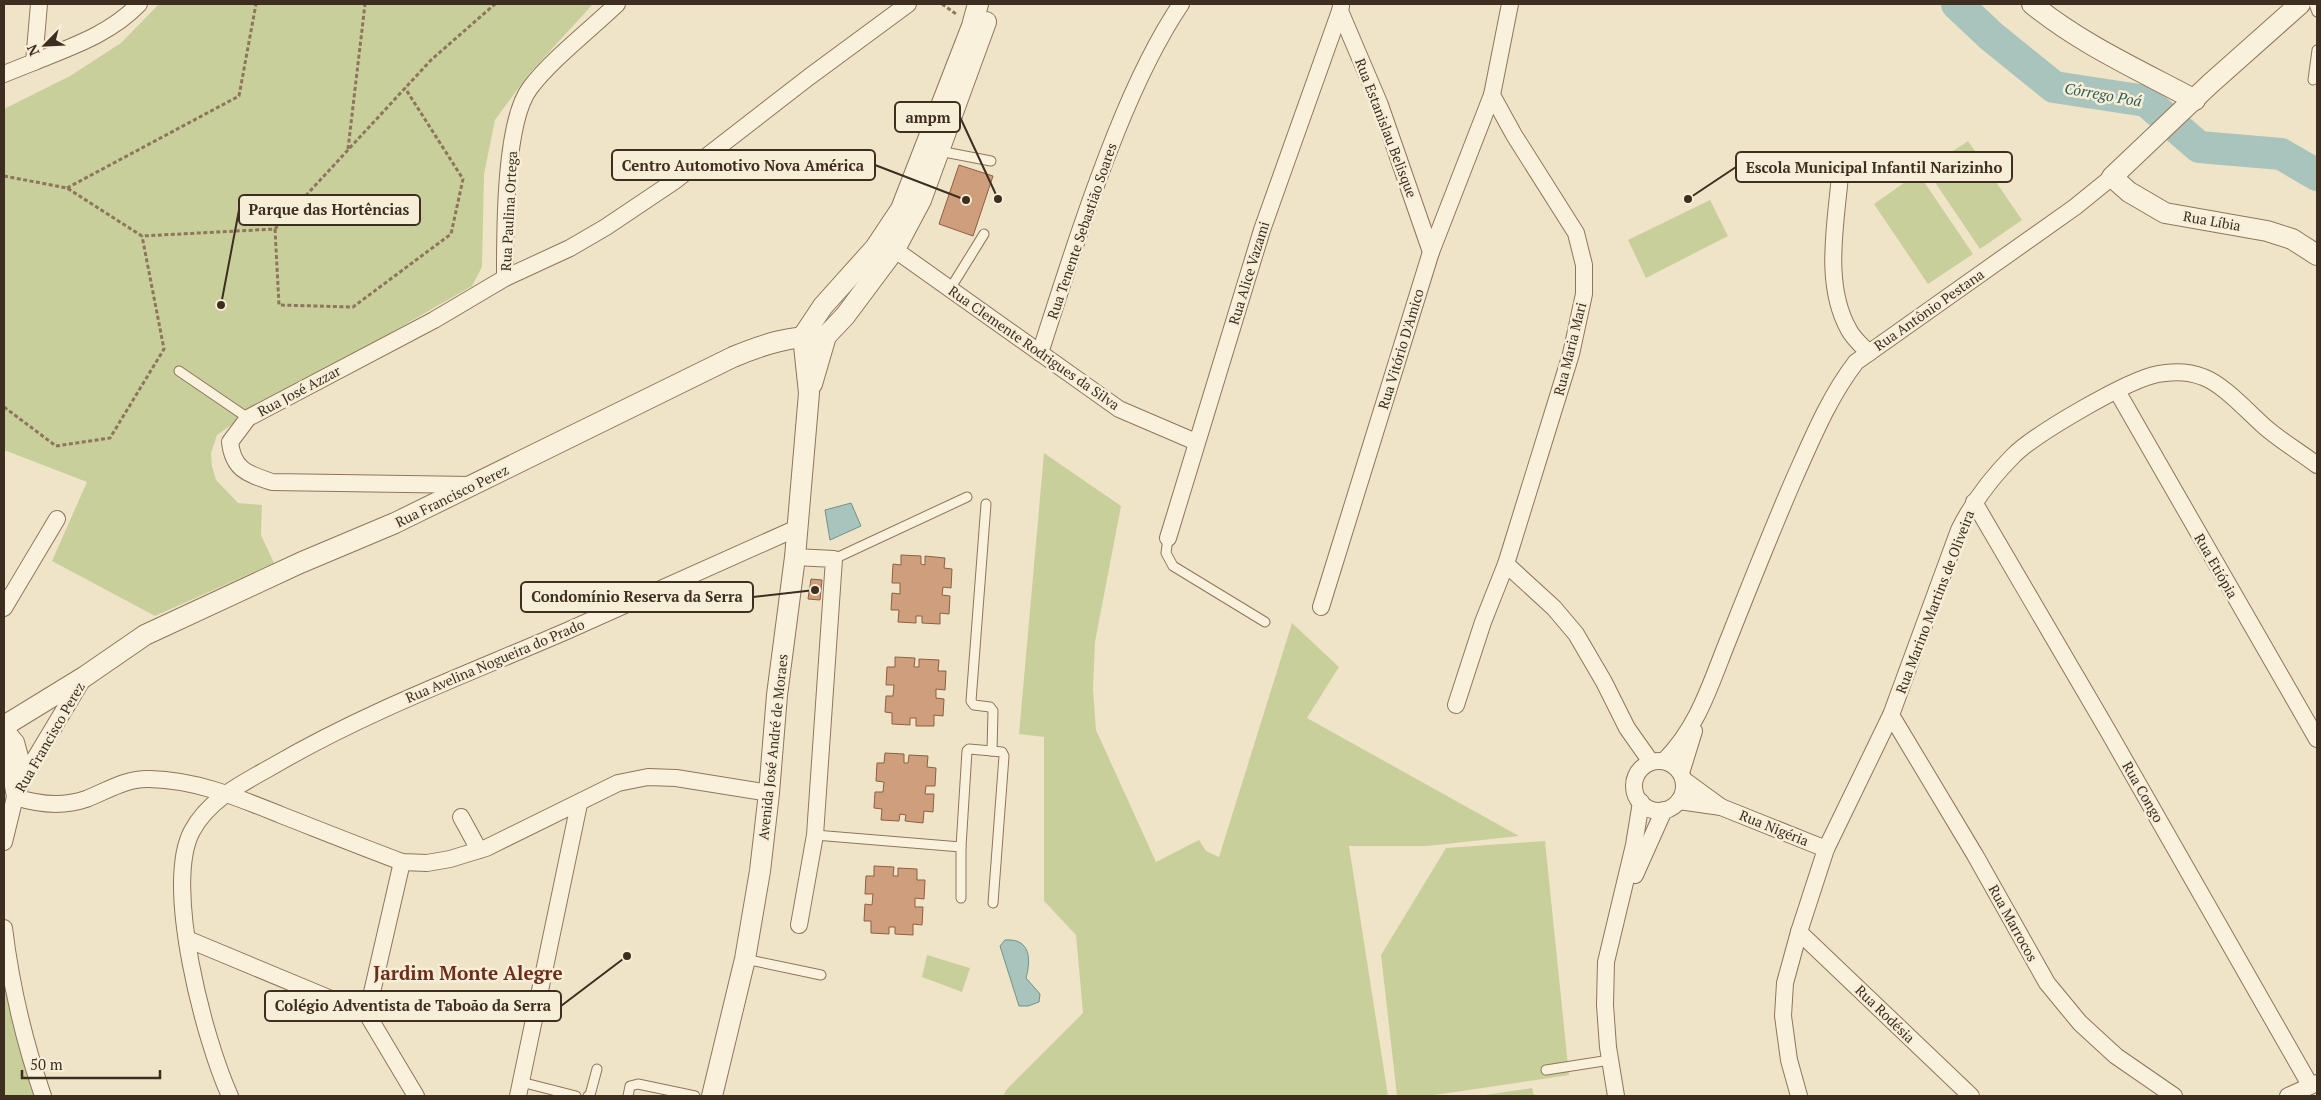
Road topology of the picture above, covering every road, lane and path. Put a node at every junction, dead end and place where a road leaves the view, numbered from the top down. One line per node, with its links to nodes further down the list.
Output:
1 (39, 4): 18 (street)
2 (139, 4): 18 (street)
3 (256, 4): 30 (path)
4 (365, 4): 24 (path)
5 (495, 4): 21 (path)
6 (617, 4): 37 (street, Rua Paulina Ortega)
7 (908, 4): 37 (street, Rua José Azzar)
8 (978, 4): 34 (street, Avenida José André de Moraes)
9 (991, 4): 25 (street, Avenida José André de Moraes)
10 (1181, 4): 41 (street, Rua Tenente Sebastião Soares)
11 (1510, 4): 22 (street)
12 (2032, 4): 23 (street)
13 (2300, 4): 23 (street, Rua Antônio Pestana)
14 (2314, 4): 16 (lane)
15 (1341, 8): 35 (street, Rua Estanislau Belisque); 48 (street, Rua Alice Vazami)
16 (2317, 12)
17 (2317, 50): 20 (lane)
18 (34, 62): 19 (street)
19 (4, 74)
20 (2313, 80)
21 (406, 88): 24 (path); 31 (path)
22 (1492, 95): 35 (street, Rua Vitório D'Amico); 59 (street, Rua Maria Mari)
23 (2191, 104): 29 (street, Rua Antônio Pestana)
24 (348, 150): 31 (path)
25 (939, 151): 26 (lane); 34 (street, Avenida José André de Moraes)
26 (991, 161)
27 (1840, 175): 42 (street)
28 (4, 176): 30 (path)
29 (2121, 177): 36 (street, Rua Líbia); 42 (street, Rua Antônio Pestana)
30 (67, 188): 33 (path)
31 (276, 230): 33 (path)
32 (984, 234): 38 (lane)
33 (142, 236): 46 (path)
34 (888, 245): 38 (street, Rua Clemente Rodrigues da Silva); 39 (street, Avenida José André de Moraes); 40 (street, Avenida José André de Moraes)
35 (1431, 252): 61 (street, Rua Vitório D'Amico)
36 (2317, 255)
37 (505, 278): 47 (street, Rua José Azzar)
38 (950, 289): 41 (street, Rua Clemente Rodrigues da Silva)
39 (803, 336): 40 (street, Rua Francisco Perez); 45 (street, Avenida José André de Moraes); 50 (street, Rua Francisco Perez)
40 (826, 336): 45 (street, Avenida José André de Moraes)
41 (1040, 353): 48 (street, Rua Clemente Rodrigues da Silva)
42 (1869, 353): 66 (street, Rua Antônio Pestana)
43 (179, 371): 47 (lane)
44 (2117, 391): 49 (street, Rua Marino Martins de Oliveira); 52 (street, Rua Marino Martins de Oliveira); 69 (street, Rua Etiópia)
45 (809, 393): 55 (street, Avenida José André de Moraes)
46 (4, 407)
47 (248, 418): 50 (street, Rua José Azzar)
48 (1196, 442): 56 (street, Rua Alice Vazami)
49 (2317, 465)
50 (474, 485): 63 (street, Rua Francisco Perez)
51 (967, 497): 58 (lane)
52 (1974, 502): 65 (street, Rua Marino Martins de Oliveira); 102 (street, Rua Congo)
53 (986, 504): 70 (lane)
54 (58, 519): 60 (street)
55 (797, 528): 57 (street, Avenida José André de Moraes); 74 (street, Rua Avelina Nogueira do Prado)
56 (1168, 538): 62 (lane)
57 (795, 557): 58 (street); 75 (street, Avenida José André de Moraes)
58 (834, 559): 83 (street)
59 (1506, 564): 64 (street, Rua Maria Mari); 71 (street)
60 (4, 608)
61 (1321, 608)
62 (1265, 622)
63 (84, 677): 67 (street, Rua Francisco Perez); 72 (street, Rua Francisco Perez)
64 (1456, 706)
65 (1891, 715): 86 (street, Rua Marino Martins de Oliveira); 115 (street, Rua Marrocos)
66 (1696, 719): 71 (street, Rua Antônio Pestana); 73 (street, Rua Antônio Pestana)
67 (4, 727): 72 (street)
68 (4, 735): 76 (street)
69 (2317, 739)
70 (992, 751): 85 (lane); 90 (lane)
71 (1651, 765): 73 (street); 78 (street)
72 (26, 774): 76 (street, Rua Francisco Perez)
73 (1682, 776): 77 (street); 80 (street, Rua Nigéria)
74 (226, 793): 76 (street); 88 (street); 95 (street, Rua Avelina Nogueira do Prado)
75 (769, 794): 79 (street); 96 (street, Avenida José André de Moraes)
76 (15, 797): 84 (street)
77 (1679, 801): 80 (street, Rua Nigéria); 81 (street)
78 (1641, 802): 81 (street); 91 (street)
79 (579, 804): 87 (street); 103 (street)
80 (1721, 807): 86 (street, Rua Nigéria)
81 (1664, 810): 91 (street)
82 (461, 817): 87 (street)
83 (815, 835): 85 (lane); 92 (street)
84 (4, 842)
85 (961, 847): 89 (lane)
86 (1826, 849): 94 (street, Rua Marino Martins de Oliveira)
87 (479, 850): 88 (street)
88 (402, 862): 98 (street)
89 (961, 898)
90 (993, 902)
91 (1619, 909): 99 (street)
92 (799, 925)
93 (4, 928): 104 (street)
94 (1799, 932): 113 (street, Rua Marino Martins de Oliveira); 114 (street, Rua Rodésia)
95 (187, 939): 98 (street); 105 (street, Rua Avelina Nogueira do Prado)
96 (745, 959): 97 (lane); 111 (street, Avenida José André de Moraes)
97 (821, 975)
98 (367, 1014): 106 (street)
99 (1610, 1060): 101 (lane); 112 (street)
100 (597, 1070): 108 (lane)
101 (1546, 1070)
102 (2314, 1084): 116 (street)
103 (520, 1089): 107 (lane)
104 (43, 1096)
105 (230, 1096)
106 (416, 1096)
107 (576, 1096)
108 (588, 1096)
109 (628, 1096): 110 (lane)
110 (695, 1096)
111 (712, 1096)
112 (1616, 1096)
113 (1799, 1096)
114 (1971, 1096)
115 (2174, 1096)
116 (2288, 1096)

